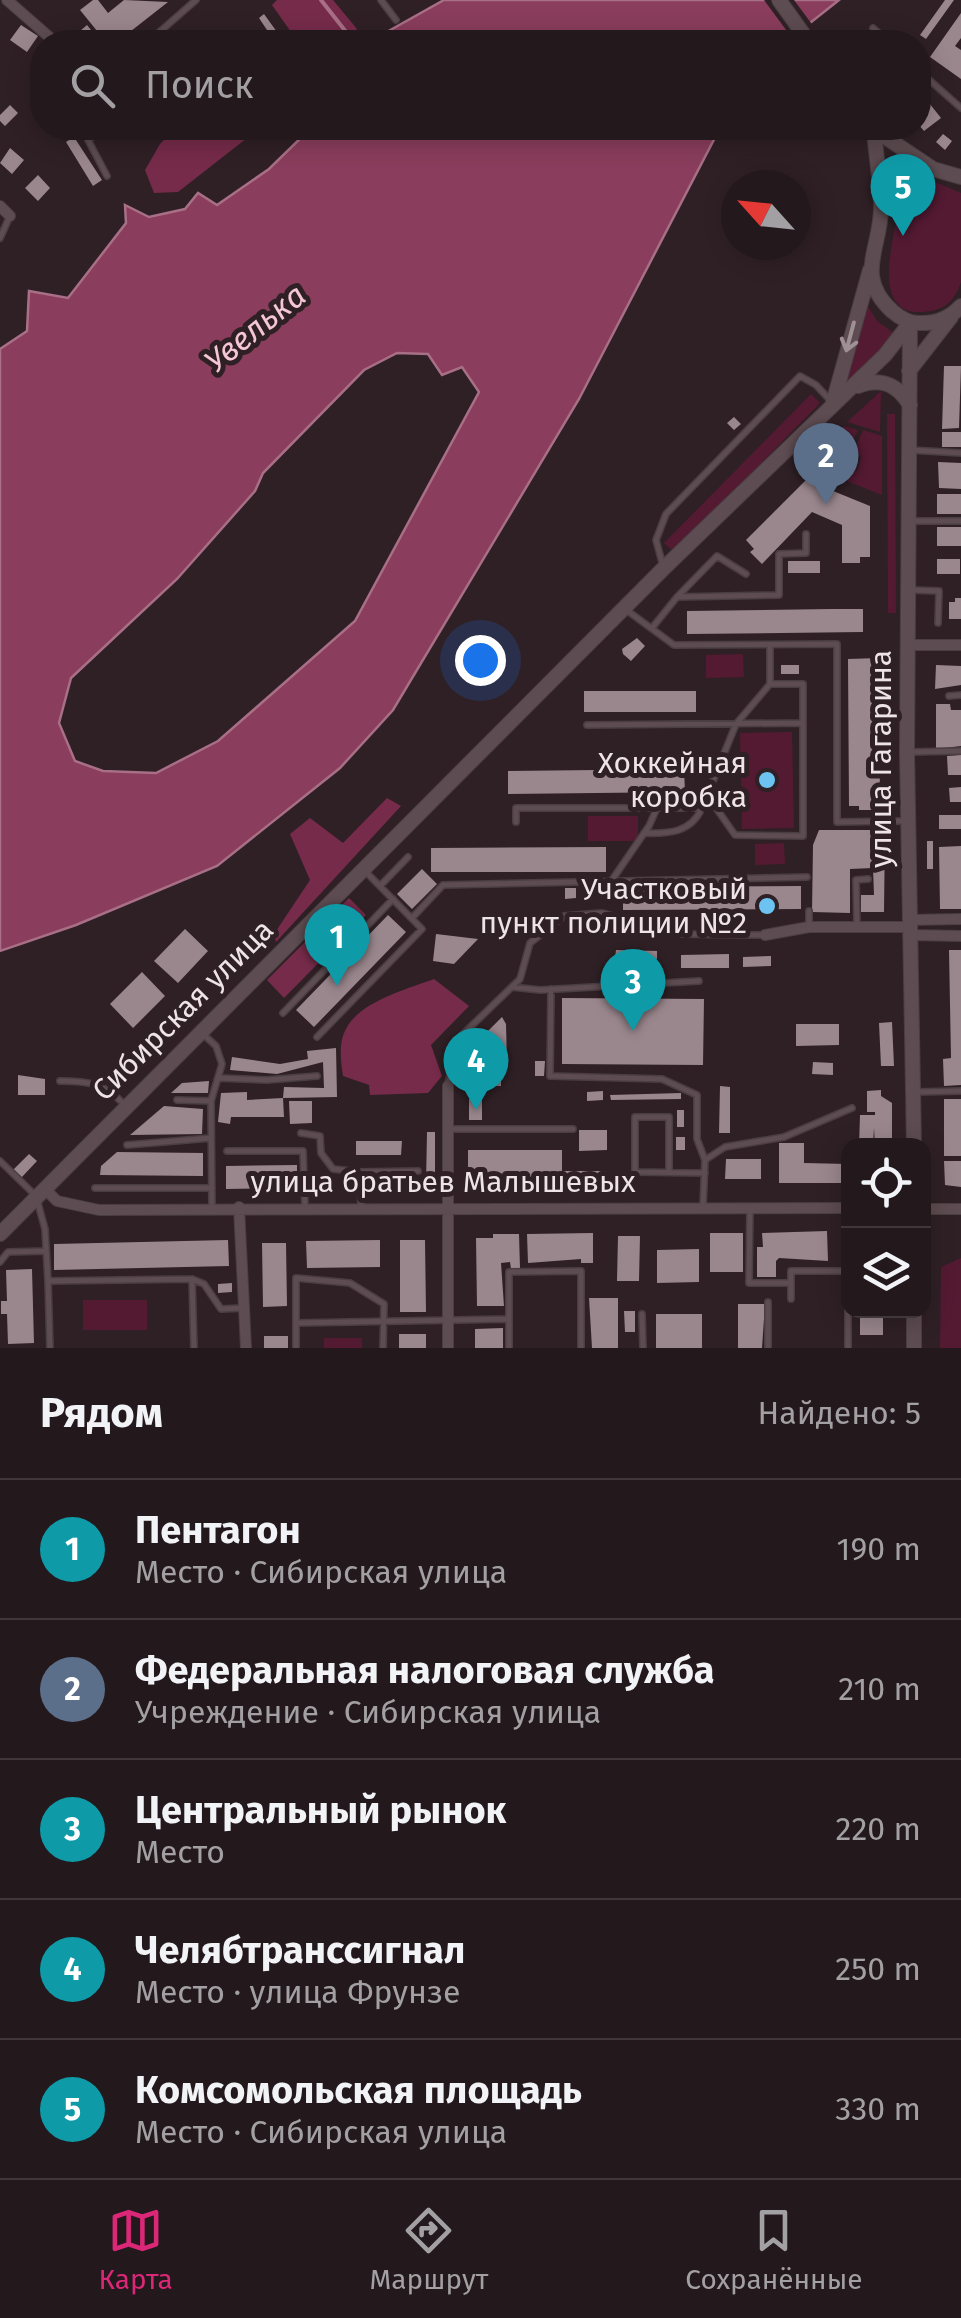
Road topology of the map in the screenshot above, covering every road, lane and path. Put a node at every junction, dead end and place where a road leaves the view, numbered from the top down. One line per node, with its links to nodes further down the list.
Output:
1 (8, 0): 6 (street)
2 (381, 0): 5 (lane)
3 (778, 0): 8 (street)
4 (193, 1): 7 (lane)
5 (396, 20)
6 (42, 30)
7 (161, 30)
8 (800, 30)
9 (931, 81): 10 (lane)
10 (961, 108)
11 (88, 140): 16 (lane)
12 (874, 140): 18 (street, Сибирская улица)
13 (889, 140): 14 (street)
14 (932, 169): 15 (street); 18 (street)
15 (958, 174)
16 (107, 176)
17 (0, 206): 19 (street)
18 (881, 212): 21 (street, Сибирская улица)
19 (10, 216): 20 (lane)
20 (0, 238)
21 (870, 270): 23 (street); 26 (street, Сибирская улица, one-way to 26)
22 (959, 310): 23 (street); 24 (street)
23 (910, 323): 24 (street, улица Гагарина); 25 (street, Сибирская улица)
24 (909, 372): 27 (street, улица Гагарина)
25 (848, 390): 26 (street, Сибирская улица); 27 (street)
26 (832, 404): 33 (street, Сибирская улица); 33 (lane)
27 (910, 405): 28 (street, улица Гагарина)
28 (910, 450): 29 (lane); 30 (street, улица Гагарина)
29 (961, 453)
30 (908, 521): 31 (lane); 35 (street, улица Гагарина)
31 (961, 521)
32 (806, 534): 36 (lane)
33 (664, 568): 37 (street, Сибирская улица)
34 (746, 574): 36 (lane)
35 (908, 590): 38 (lane); 41 (street, улица Гагарина)
36 (678, 597): 39 (lane)
37 (624, 608): 39 (lane); 58 (street, Сибирская улица)
38 (938, 623)
39 (652, 628): 40 (lane)
40 (770, 645): 43 (lane); 54 (lane)
41 (908, 645): 42 (street); 50 (street, улица Гагарина)
42 (961, 645)
43 (770, 684): 47 (lane); 48 (lane)
44 (949, 696): 45 (lane)
45 (961, 696)
46 (587, 724): 47 (lane)
47 (736, 724): 48 (lane); 51 (lane)
48 (803, 724): 51 (lane)
49 (961, 751): 50 (lane)
50 (908, 752): 54 (street, улица Гагарина)
51 (707, 796): 53 (lane)
52 (657, 808): 53 (lane); 55 (lane); 56 (lane)
53 (702, 808): 56 (lane)
54 (908, 821): 69 (street, улица Гагарина)
55 (516, 822)
56 (644, 834): 61 (lane)
57 (408, 857): 62 (lane)
58 (363, 869): 62 (lane); 76 (street, Сибирская улица)
59 (807, 878): 61 (lane)
60 (868, 879): 68 (lane)
61 (612, 880): 65 (lane)
62 (380, 886): 63 (lane)
63 (393, 900): 65 (lane); 75 (lane)
64 (809, 911): 67 (lane)
65 (412, 918): 77 (lane)
66 (961, 919): 69 (street)
67 (808, 927): 68 (street); 70 (street)
68 (857, 928): 69 (street)
69 (909, 928): 71 (street); 83 (street, улица Гагарина)
70 (765, 935): 73 (lane)
71 (961, 936)
72 (698, 982): 74 (lane)
73 (512, 987): 74 (lane); 81 (lane)
74 (551, 989): 95 (lane)
75 (283, 1013)
76 (200, 1032): 79 (lane); 86 (street, Сибирская улица)
77 (317, 1037)
78 (317, 1076): 79 (lane)
79 (218, 1078): 85 (lane)
80 (60, 1081): 86 (lane)
81 (448, 1086): 89 (street)
82 (961, 1091): 83 (lane)
83 (914, 1092): 92 (street, улица Гагарина)
84 (176, 1100): 85 (lane)
85 (211, 1100): 91 (lane)
86 (126, 1106): 103 (street, Сибирская улица)
87 (852, 1108): 95 (lane)
88 (573, 1128): 89 (lane)
89 (448, 1129): 109 (street)
90 (301, 1133): 97 (lane)
91 (211, 1138): 93 (lane); 102 (lane)
92 (914, 1138)
93 (127, 1145)
94 (227, 1151): 104 (lane)
95 (705, 1160): 100 (lane)
96 (0, 1161): 103 (lane)
97 (360, 1172): 98 (lane); 108 (lane)
98 (418, 1172)
99 (669, 1172): 99 (lane); 100 (lane)
100 (705, 1173): 105 (lane)
101 (94, 1188): 102 (lane)
102 (212, 1188): 106 (lane)
103 (40, 1192): 106 (street, улица братьев Малышевых); 114 (street, Сибирская улица); 115 (lane)
104 (305, 1207): 107 (street, улица братьев Малышевых); 108 (street, улица братьев Малышевых)
105 (704, 1207): 109 (street, улица братьев Малышевых); 110 (street, улица братьев Малышевых)
106 (212, 1208): 107 (street, улица братьев Малышевых)
107 (239, 1208): 123 (street)
108 (361, 1208): 109 (street, улица братьев Малышевых)
109 (448, 1208): 129 (street)
110 (750, 1208): 111 (street, улица братьев Малышевых); 120 (lane)
111 (841, 1208)
112 (961, 1209): 113 (street)
113 (931, 1210)
114 (0, 1234)
115 (46, 1252): 116 (lane); 119 (lane)
116 (0, 1262)
117 (841, 1271): 120 (lane)
118 (192, 1278): 119 (lane); 123 (lane); 132 (lane)
119 (48, 1281): 131 (lane)
120 (791, 1282): 121 (lane)
121 (791, 1300)
122 (768, 1302): 140 (lane)
123 (244, 1308): 133 (street)
124 (642, 1314): 139 (lane)
125 (848, 1318): 141 (lane)
126 (914, 1318): 142 (street)
127 (509, 1319): 129 (lane); 137 (lane); 138 (lane)
128 (383, 1322): 129 (lane); 130 (lane); 130 (lane); 135 (lane)
129 (448, 1322): 136 (street)
130 (296, 1323): 134 (lane)
131 (50, 1348)
132 (194, 1348)
133 (246, 1348)
134 (296, 1348)
135 (384, 1348)
136 (448, 1348)
137 (509, 1348)
138 (582, 1348)
139 (642, 1348)
140 (768, 1348)
141 (848, 1348)
142 (914, 1348)

